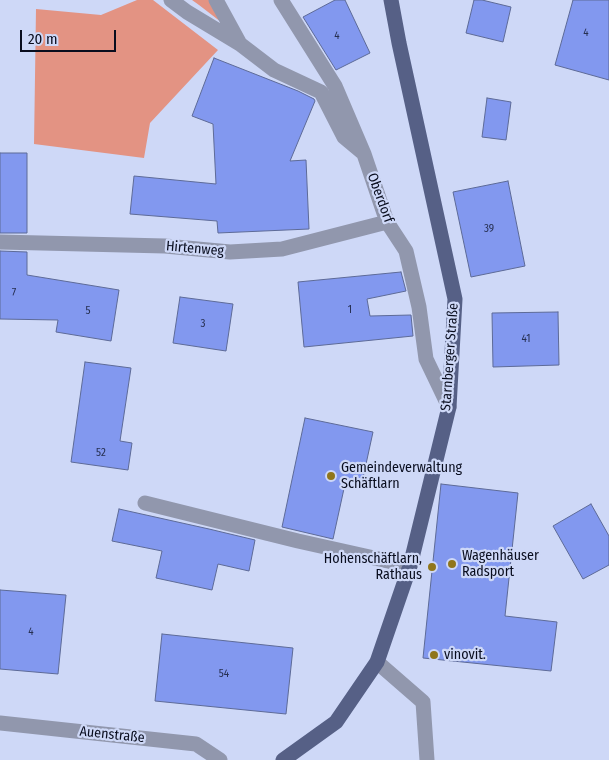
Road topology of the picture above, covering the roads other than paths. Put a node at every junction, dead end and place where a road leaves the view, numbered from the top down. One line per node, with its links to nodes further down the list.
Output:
1 (171, 0): 5 (street)
2 (216, 0): 5 (street)
3 (281, 0): 6 (street, Oberdorf)
4 (391, 0): 9 (main road, Starnberger Straße)
5 (240, 44): 6 (street)
6 (364, 154): 7 (street, Oberdorf)
7 (387, 222): 8 (street, Hirtenweg); 9 (street, Oberdorf)
8 (0, 242)
9 (448, 407): 11 (main road, Starnberger Straße)
10 (146, 503): 11 (street)
11 (410, 566): 12 (main road, Starnberger Straße)
12 (377, 662): 15 (main road, Starnberger Straße); 16 (street)
13 (0, 724): 14 (street, Auenstraße)
14 (220, 760)
15 (283, 760)
16 (427, 760)

